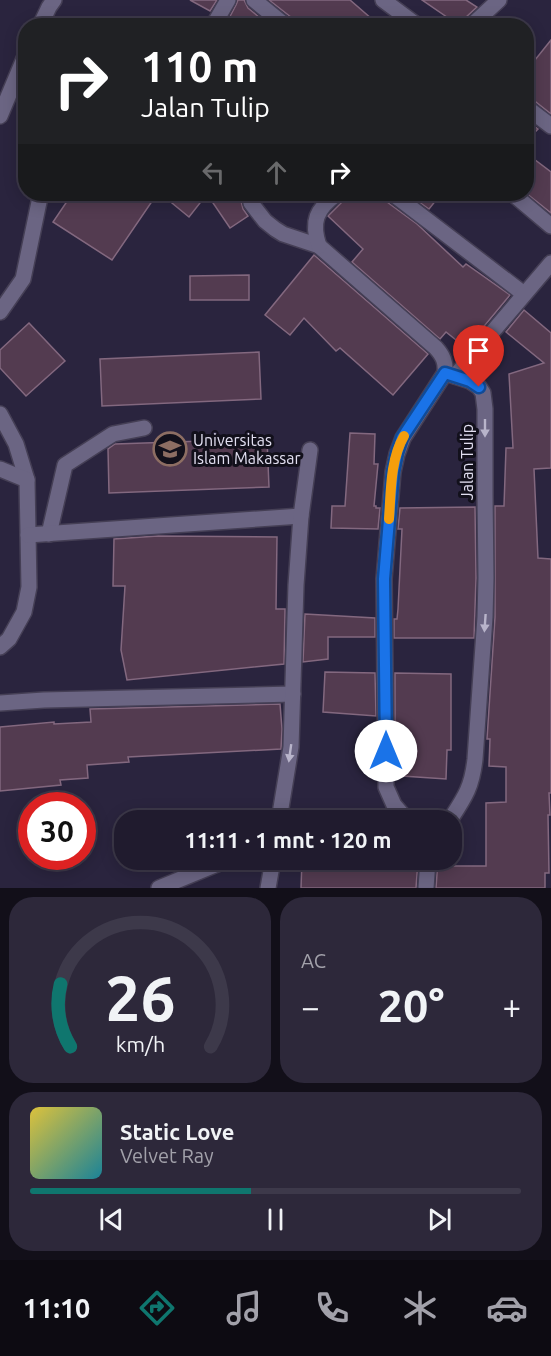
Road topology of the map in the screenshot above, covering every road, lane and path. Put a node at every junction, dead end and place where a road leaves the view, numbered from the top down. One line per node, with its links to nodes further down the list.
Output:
1 (41, 0): 7 (street)
2 (54, 0): 8 (street)
3 (228, 0): 9 (street)
4 (254, 0): 10 (street)
5 (383, 0): 11 (street)
6 (499, 0): 12 (street)
7 (36, 18)
8 (44, 18)
9 (218, 18)
10 (276, 18)
11 (407, 18)
12 (480, 18)
13 (18, 74): 15 (street)
14 (534, 113): 16 (street)
15 (0, 116)
16 (551, 126)
17 (39, 201): 26 (street)
18 (252, 201): 23 (street)
19 (328, 201): 23 (street)
20 (402, 201): 25 (street)
21 (521, 201): 22 (street)
22 (551, 226)
23 (319, 246): 27 (street)
24 (551, 263): 25 (street)
25 (524, 294): 27 (street)
26 (0, 312)
27 (450, 375): 40 (street); 41 (street, Jalan Tulip, one-way to 41)
28 (0, 414): 32 (street)
29 (144, 428): 34 (street)
30 (310, 450): 33 (street)
31 (0, 469): 32 (street)
32 (27, 480): 35 (street)
33 (301, 516): 34 (street); 37 (street)
34 (49, 534): 35 (street)
35 (28, 535): 36 (street)
36 (0, 647)
37 (293, 694): 38 (street); 39 (street, one-way to 39)
38 (0, 703)
39 (281, 810)
40 (398, 810)
41 (456, 810)
42 (203, 870): 45 (street)
43 (271, 870): 46 (street)
44 (427, 870): 47 (street)
45 (159, 888)
46 (268, 888)
47 (426, 888)

